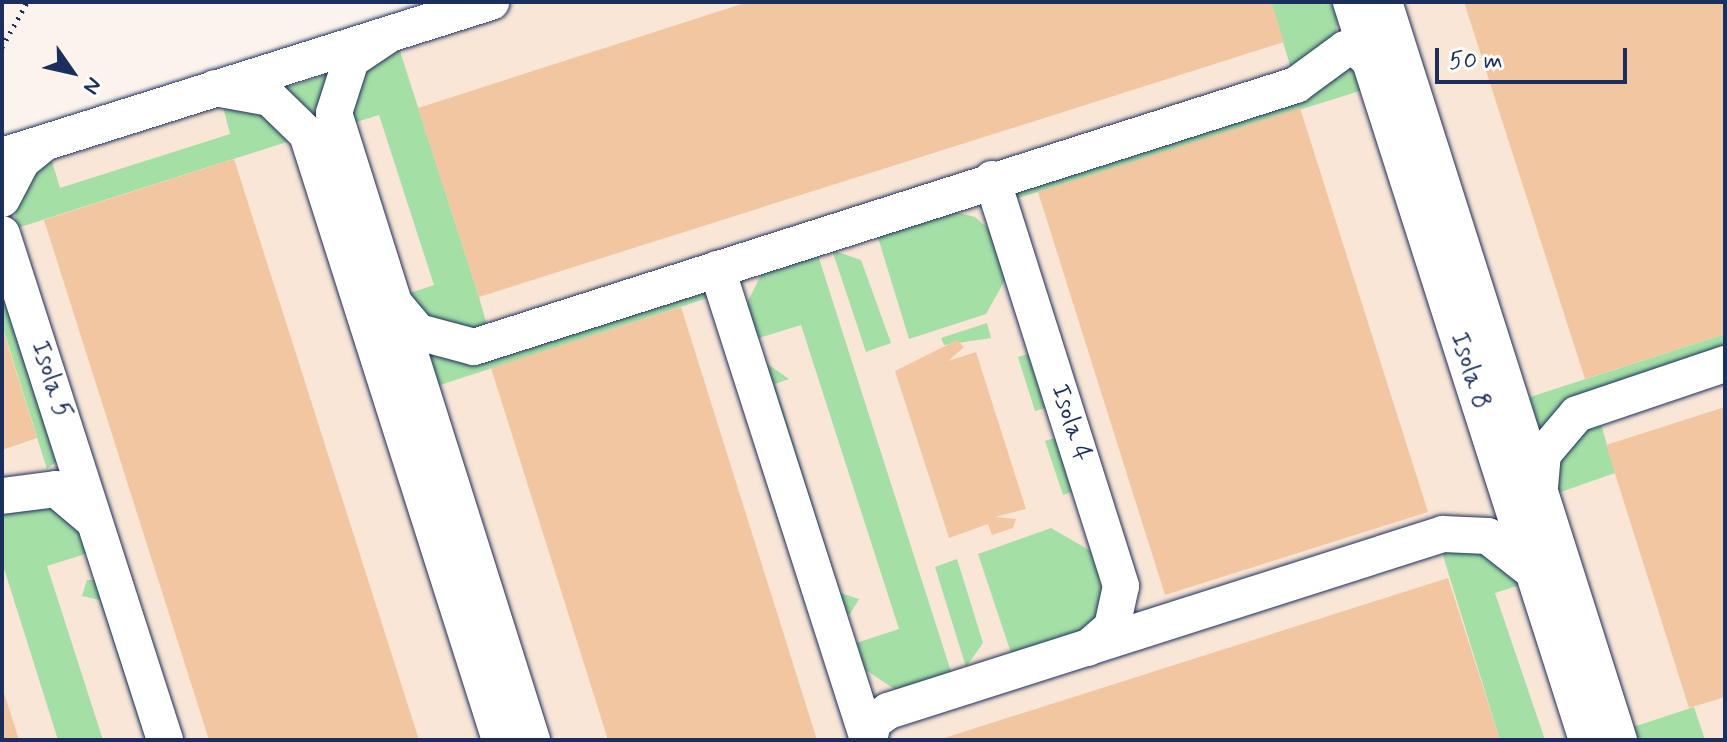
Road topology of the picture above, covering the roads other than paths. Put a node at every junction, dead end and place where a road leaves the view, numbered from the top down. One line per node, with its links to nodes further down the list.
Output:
1 (491, 2): 4 (lane)
2 (1351, 2): 5 (lane, Isola 8)
3 (1384, 2): 5 (lane, Isola 8)
4 (388, 35): 6 (lane); 13 (lane)
5 (1379, 54): 9 (lane); 17 (lane, Isola 8)
6 (215, 88): 7 (lane); 13 (lane)
7 (46, 141): 8 (lane); 10 (lane)
8 (2, 156)
9 (992, 179): 12 (lane); 20 (lane, Isola 4)
10 (2, 199)
11 (2, 234): 18 (lane, Isola 5)
12 (717, 269): 13 (lane); 24 (lane, Isola 4)
13 (383, 302): 15 (lane)
14 (1725, 364): 17 (lane, Isola 8)
15 (398, 365): 22 (lane); 23 (lane)
16 (2, 496): 18 (lane)
17 (1535, 509): 19 (lane, Isola 8)
18 (98, 525): 21 (lane, Isola 5)
19 (1547, 579): 20 (lane, Isola 4); 25 (lane, Isola 8); 26 (lane, Isola 8)
20 (1080, 652): 24 (lane, Isola 4)
21 (165, 740)
22 (500, 740)
23 (532, 740)
24 (868, 740)
25 (1587, 740)
26 (1619, 740)

